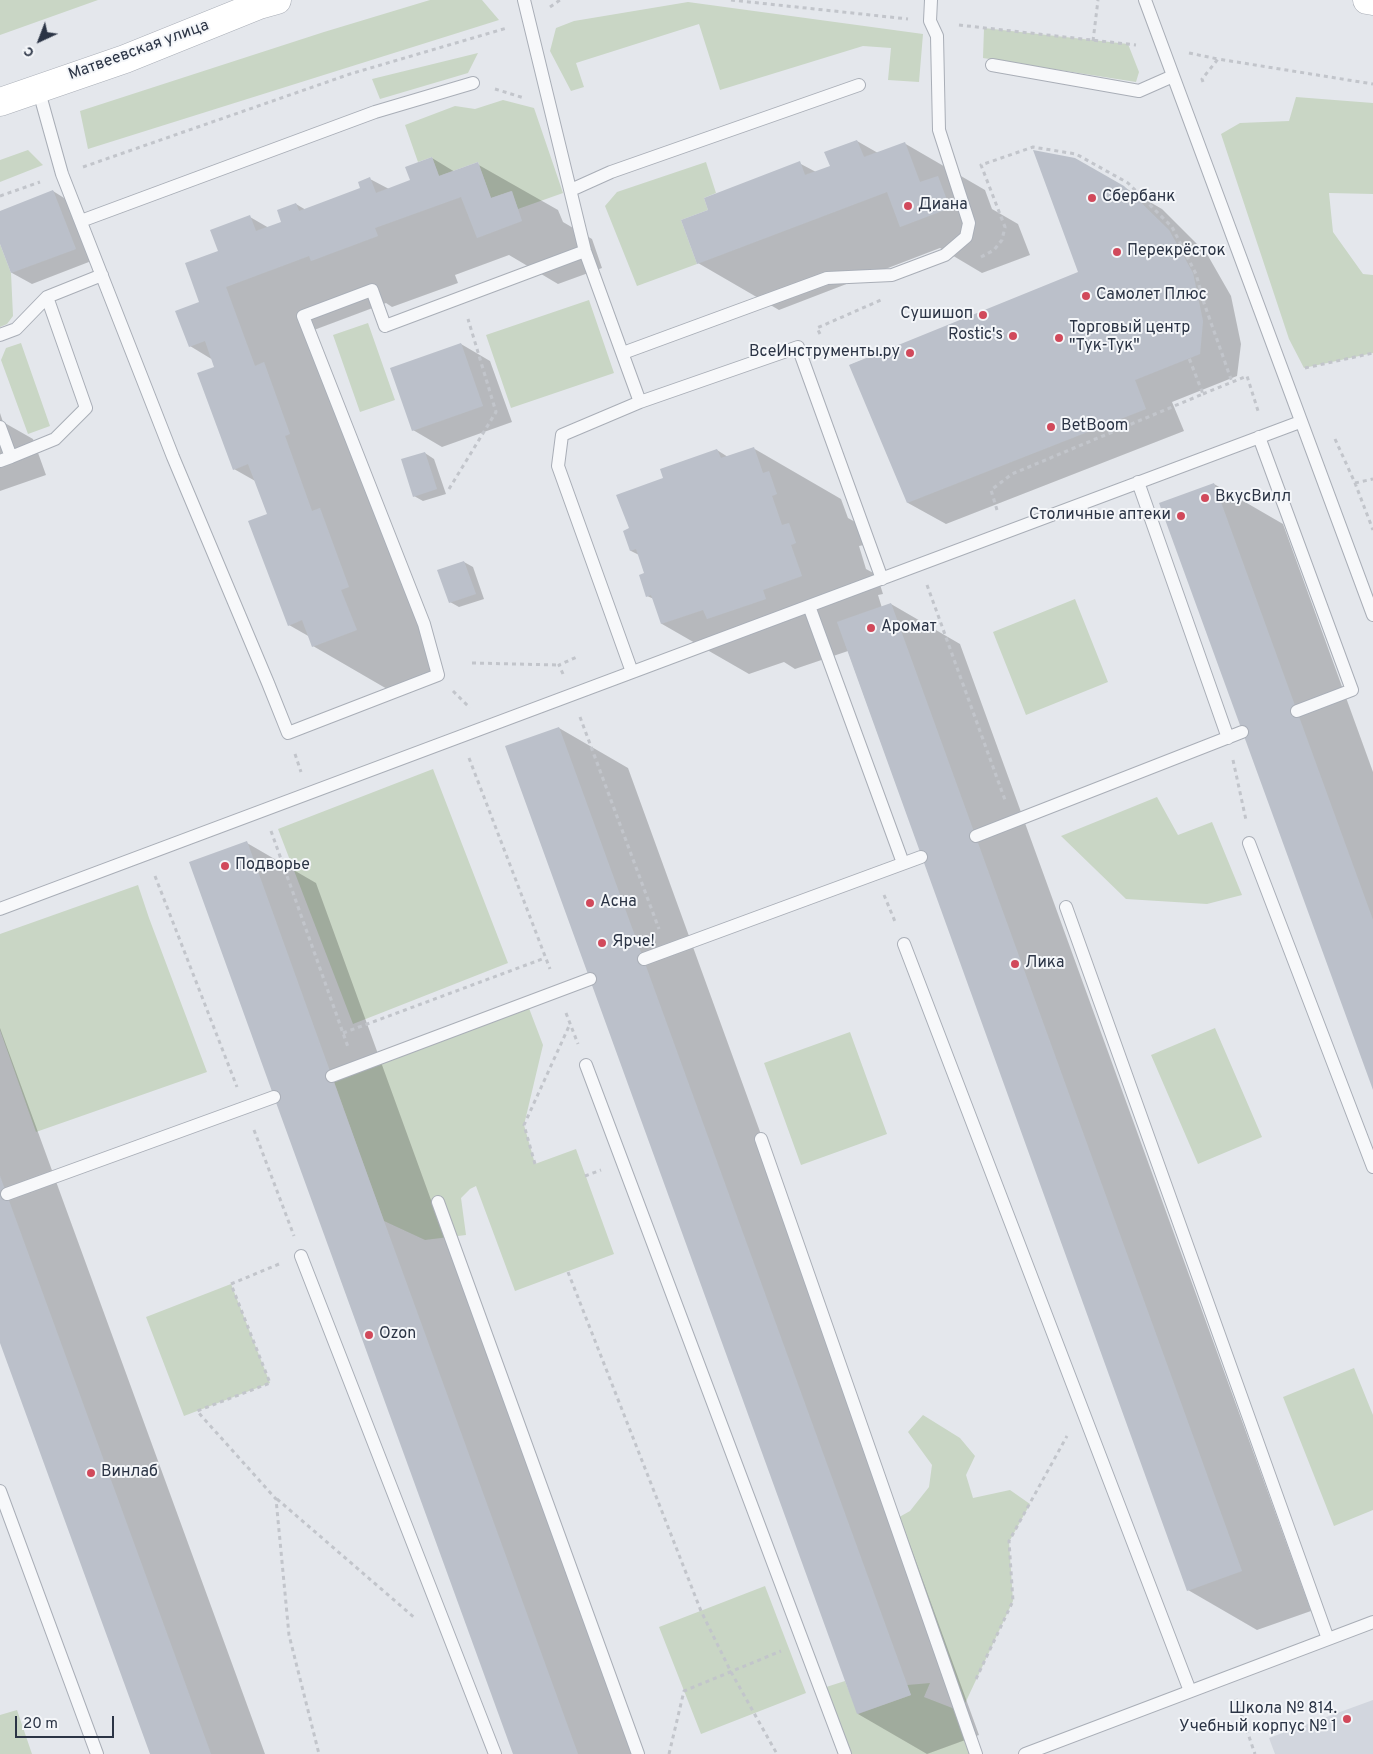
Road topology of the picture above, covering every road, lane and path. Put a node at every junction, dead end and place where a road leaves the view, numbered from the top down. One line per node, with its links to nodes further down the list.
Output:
1 (277, 0): 20 (street, Матвеевская улица)
2 (524, 0): 11 (lane)
3 (560, 0): 11 (path)
4 (731, 0): 10 (path)
5 (931, 0): 10 (lane)
6 (1098, 0): 12 (path)
7 (1145, 0): 13 (lane)
8 (1367, 0): 9 (street)
9 (1373, 1)
10 (930, 21): 12 (path); 36 (lane)
11 (529, 22): 22 (lane); 24 (path)
12 (1093, 41): 13 (path)
13 (1162, 47): 14 (path); 16 (lane)
14 (1218, 59): 18 (path); 21 (path)
15 (992, 65): 16 (lane)
16 (1173, 76): 45 (lane)
17 (473, 83): 22 (path); 27 (lane)
18 (1373, 84)
19 (858, 85): 25 (lane)
20 (38, 88): 23 (street, Матвеевская улица); 24 (lane)
21 (1205, 88)
22 (547, 96): 25 (lane)
23 (0, 102)
24 (62, 174): 26 (path); 27 (lane)
25 (571, 190): 28 (lane)
26 (0, 196)
27 (81, 221): 30 (lane)
28 (586, 251): 32 (lane); 36 (lane)
29 (973, 260): 42 (path)
30 (102, 275): 31 (lane); 69 (lane)
31 (47, 297): 34 (lane); 49 (lane)
32 (462, 297): 53 (path); 64 (lane)
33 (881, 300): 35 (path)
34 (0, 335)
35 (821, 337)
36 (623, 352): 44 (lane)
37 (1373, 353): 40 (path)
38 (1190, 358): 43 (path)
39 (1300, 361): 40 (path)
40 (1304, 368): 41 (path)
41 (1308, 377)
42 (1232, 382): 43 (path); 48 (path)
43 (1203, 394): 55 (path)
44 (640, 402): 57 (lane); 63 (lane)
45 (1300, 422): 48 (lane); 59 (lane)
46 (0, 427): 49 (lane)
47 (1331, 430): 52 (path)
48 (1262, 436): 51 (lane); 66 (lane)
49 (6, 459)
50 (1373, 479): 52 (path)
51 (1138, 482): 55 (lane); 71 (lane)
52 (1355, 483): 54 (path)
53 (449, 489)
54 (1373, 529)
55 (1004, 532): 56 (lane)
56 (919, 564): 57 (lane); 75 (path)
57 (882, 578): 58 (lane)
58 (808, 606): 63 (lane); 80 (lane)
59 (1373, 615)
60 (579, 656): 62 (path)
61 (472, 663): 62 (path)
62 (559, 665): 65 (path)
63 (632, 672): 65 (lane)
64 (438, 675): 67 (path); 69 (lane)
65 (571, 695): 67 (lane); 84 (path)
66 (1297, 711)
67 (488, 727): 70 (lane)
68 (1242, 732): 71 (lane)
69 (288, 733): 72 (path)
70 (462, 736): 72 (lane); 85 (path)
71 (1228, 738): 74 (path); 75 (lane)
72 (309, 794): 73 (lane)
73 (263, 810): 78 (lane); 90 (path)
74 (1244, 812)
75 (1013, 822): 76 (lane)
76 (976, 836)
77 (1248, 843): 99 (lane)
78 (147, 854): 82 (lane); 96 (path)
79 (921, 857): 80 (lane)
80 (903, 863): 84 (lane)
81 (1066, 907): 109 (lane)
82 (0, 909)
83 (904, 944): 104 (lane)
84 (667, 951): 86 (lane)
85 (545, 958): 88 (path); 90 (path)
86 (644, 959)
87 (590, 979): 88 (lane)
88 (558, 992): 89 (path); 93 (lane)
89 (570, 1023): 91 (path); 98 (path)
90 (343, 1033): 93 (path)
91 (579, 1047)
92 (586, 1065): 110 (lane)
93 (360, 1066): 94 (lane)
94 (332, 1076)
95 (274, 1097): 96 (lane)
96 (245, 1108): 100 (lane); 102 (path)
97 (761, 1139): 114 (lane)
98 (535, 1164)
99 (1373, 1167)
100 (7, 1194)
101 (438, 1202): 118 (lane)
102 (301, 1256): 106 (path); 117 (lane)
103 (568, 1272): 111 (path)
104 (1082, 1409): 113 (lane); 114 (path)
105 (0, 1491): 115 (lane)
106 (276, 1499): 107 (path); 116 (path)
107 (419, 1622)
108 (1373, 1622): 109 (lane)
109 (1328, 1639): 112 (lane)
110 (803, 1642): 111 (path); 121 (lane)
111 (731, 1672): 119 (path); 120 (path)
112 (1228, 1677): 113 (lane); 124 (path)
113 (1190, 1691): 123 (lane)
114 (960, 1712): 122 (lane)
115 (97, 1754)
116 (319, 1754)
117 (495, 1754)
118 (638, 1754)
119 (669, 1754)
120 (777, 1754)
121 (844, 1754)
122 (976, 1754)
123 (1026, 1754)
124 (1255, 1754)

